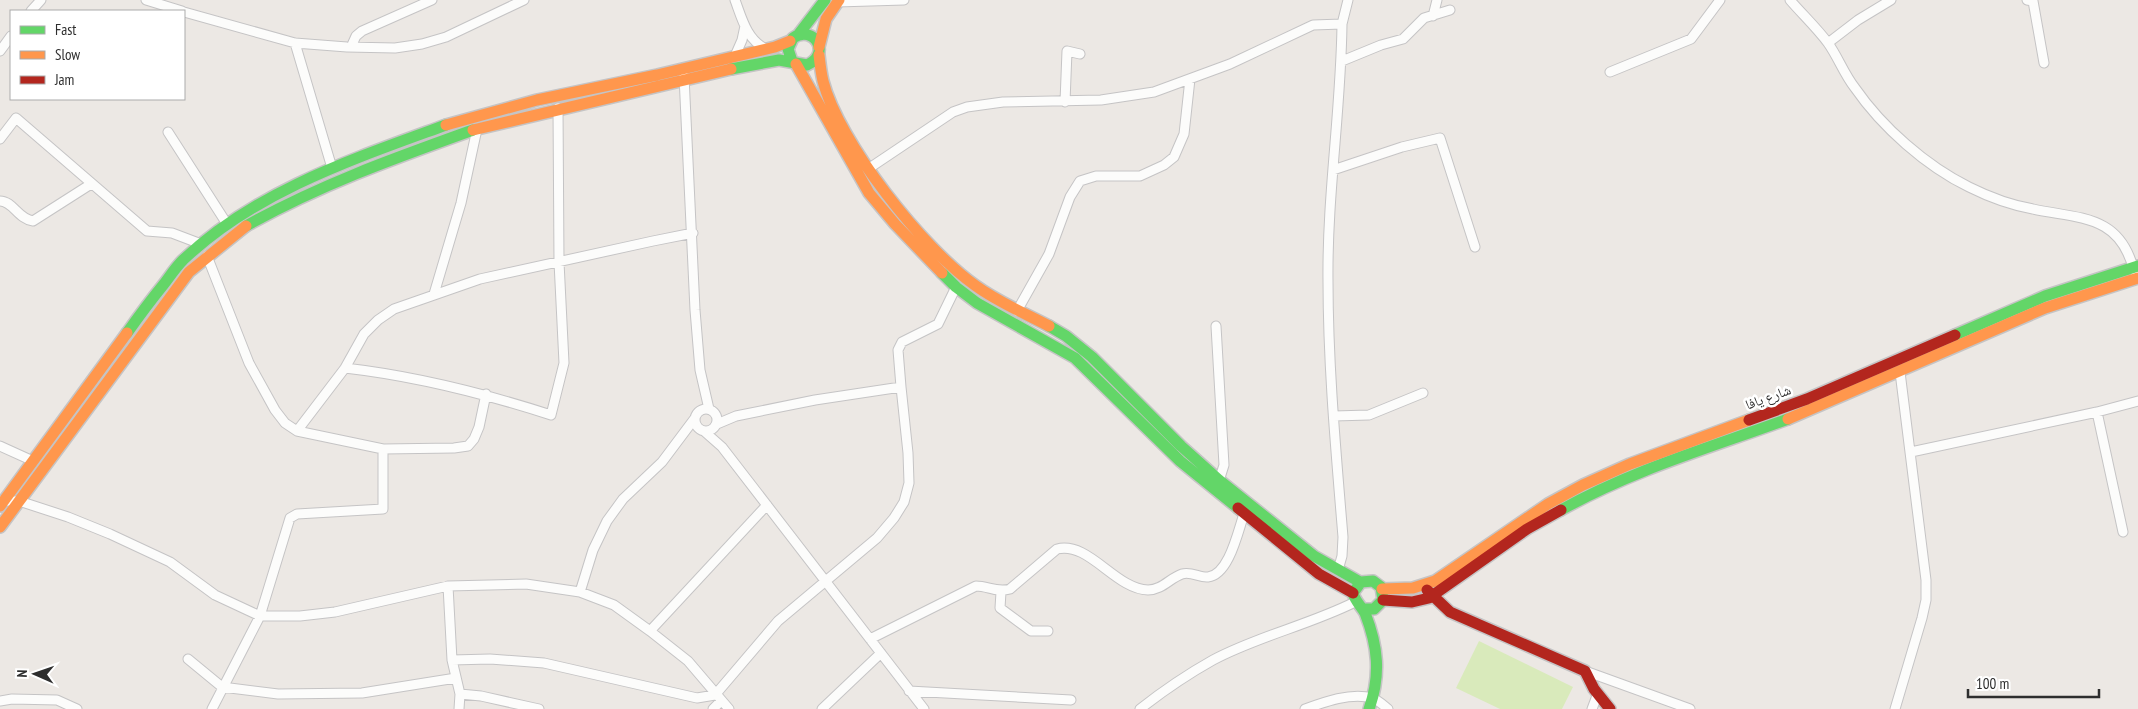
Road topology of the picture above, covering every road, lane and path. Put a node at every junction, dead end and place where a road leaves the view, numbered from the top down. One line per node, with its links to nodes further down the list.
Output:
1 (41, 0): 16 (street)
2 (146, 0): 15 (street)
3 (432, 0): 27 (street)
4 (524, 0): 27 (street)
5 (735, 0): 22 (street)
6 (825, 0): 24 (main road)
7 (904, 0): 14 (street)
8 (1348, 0): 21 (street)
9 (1437, 0): 20 (street)
10 (1720, 0): 37 (street)
11 (1790, 0): 26 (street)
12 (1891, 0): 26 (street)
13 (2027, 0): 35 (street)
14 (838, 1): 30 (main road)
15 (161, 5): 17 (street)
16 (32, 10)
17 (177, 10)
18 (1450, 10): 20 (street)
19 (185, 13): 25 (street)
20 (1433, 16): 33 (street)
21 (1342, 24): 33 (street); 38 (street)
22 (745, 26): 28 (street); 32 (street)
23 (10, 37): 29 (street)
24 (794, 38): 28 (main road); 30 (main road); 34 (main road)
25 (295, 43): 27 (street); 45 (street)
26 (1828, 43): 56 (street)
27 (351, 47)
28 (766, 49): 32 (main road)
29 (0, 51)
30 (819, 51): 34 (main road); 46 (main road)
31 (1080, 54): 40 (street)
32 (735, 56): 36 (main road)
33 (1342, 61): 47 (street)
34 (794, 63): 39 (main road); 57 (main road)
35 (2044, 63)
36 (684, 69): 39 (street); 45 (main road)
37 (1610, 72)
38 (1190, 79): 40 (street); 59 (street)
39 (685, 81): 41 (main road); 51 (street)
40 (1065, 102): 46 (street)
41 (558, 108): 42 (main road); 55 (street)
42 (476, 128): 54 (main road); 58 (street)
43 (168, 132): 50 (street)
44 (0, 139): 48 (street)
45 (332, 168): 50 (main road)
46 (868, 168): 59 (main road)
47 (1333, 170): 53 (street); 71 (street)
48 (92, 184): 49 (street); 52 (street)
49 (0, 201)
50 (227, 224): 52 (main road)
51 (693, 234): 55 (street); 63 (street)
52 (201, 244): 81 (main road)
53 (1475, 248)
54 (207, 256): 74 (street); 83 (main road)
55 (559, 262): 58 (street); 66 (street)
56 (2136, 273): 62 (main road); 93 (main road, شارع يافا)
57 (956, 287): 64 (street); 86 (main road)
58 (434, 294): 61 (street)
59 (1017, 311): 82 (main road)
60 (1216, 326): 82 (street)
61 (345, 368): 66 (street); 74 (street)
62 (1900, 372): 80 (street); 96 (main road)
63 (701, 375): 68 (street); 72 (street)
64 (901, 387): 70 (street); 90 (street)
65 (1423, 393): 71 (street)
66 (486, 394): 79 (street)
67 (2138, 401): 69 (street)
68 (711, 410): 70 (street); 72 (street); 73 (street)
69 (2097, 412): 80 (street); 88 (street)
70 (736, 416): 73 (street)
71 (1334, 416): 89 (street)
72 (696, 417): 75 (street); 76 (street)
73 (716, 426): 75 (street); 78 (street)
74 (297, 431): 79 (street)
75 (703, 431): 76 (street); 78 (street)
76 (678, 441): 94 (street)
77 (0, 446): 81 (street)
78 (722, 447): 85 (street)
79 (382, 449): 99 (street)
80 (1911, 452): 131 (street)
81 (33, 461): 84 (main road)
82 (1219, 481): 89 (main road)
83 (19, 501): 84 (street); 87 (main road); 99 (street)
84 (1, 503)
85 (767, 505): 90 (street); 100 (street)
86 (1244, 514): 95 (street); 98 (main road)
87 (0, 527)
88 (2123, 532)
89 (1338, 570): 91 (main road)
90 (826, 582): 103 (street); 113 (street)
91 (1360, 582): 97 (main road); 98 (main road)
92 (448, 586): 94 (street); 99 (street); 106 (street)
93 (1423, 586): 96 (main road); 97 (main road, شارع يافا)
94 (580, 592): 100 (street)
95 (1001, 592): 101 (street); 103 (street)
96 (1432, 596): 97 (main road); 107 (main road)
97 (1381, 598): 98 (main road); 102 (main road)
98 (1357, 602): 102 (main road); 126 (street)
99 (260, 616): 109 (street)
100 (650, 631): 113 (street)
101 (1048, 632)
102 (1373, 638): 116 (main road)
103 (870, 639): 104 (street)
104 (881, 653): 110 (street); 124 (street)
105 (188, 659): 109 (street)
106 (452, 660): 108 (street); 113 (street)
107 (1585, 671): 111 (main road); 130 (street)
108 (456, 678): 109 (street); 112 (street)
109 (222, 688): 119 (street)
110 (909, 690): 114 (street); 125 (street)
111 (1598, 693): 128 (street); 129 (main road)
112 (460, 694): 120 (street); 121 (street)
113 (718, 698): 122 (street); 123 (street)
114 (1071, 700)
115 (0, 701): 118 (street)
116 (1371, 704): 117 (street); 127 (street)
117 (1310, 708)
118 (77, 709)
119 (212, 709)
120 (459, 709)
121 (539, 709)
122 (713, 709)
123 (729, 709)
124 (822, 709)
125 (924, 709)
126 (1140, 709)
127 (1388, 709)
128 (1592, 709)
129 (1610, 709)
130 (1690, 709)
131 (1895, 709)

